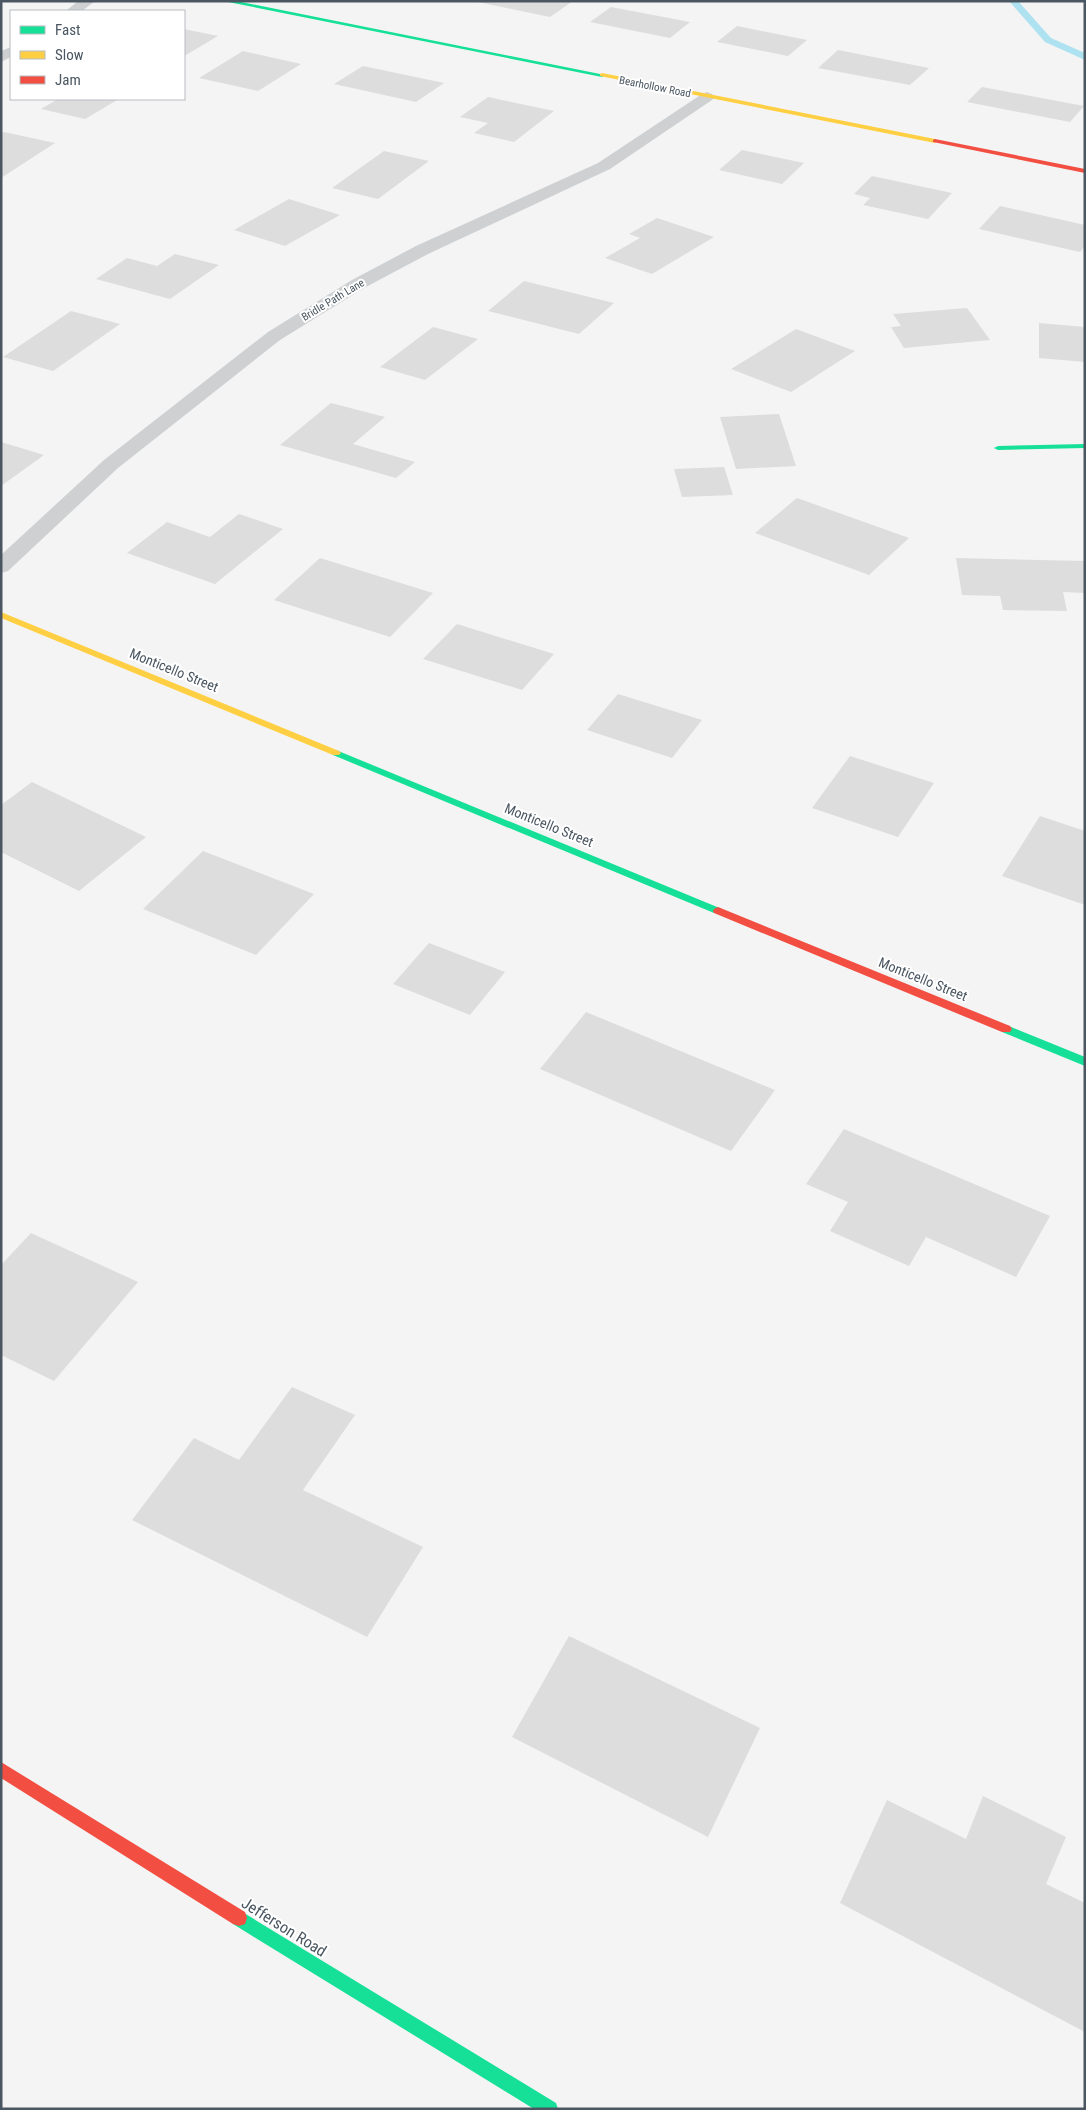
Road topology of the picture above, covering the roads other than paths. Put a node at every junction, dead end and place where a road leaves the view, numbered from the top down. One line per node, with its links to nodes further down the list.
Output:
1 (88, 1): 3 (street)
2 (226, 1): 4 (street, Bearhollow Road)
3 (74, 10)
4 (707, 97): 5 (street, Bearhollow Road); 8 (street, Bridle Path Lane)
5 (1085, 171)
6 (1085, 446): 7 (street)
7 (998, 448)
8 (1, 567)
9 (1, 615): 10 (street, Monticello Street)
10 (1085, 1062)
11 (1, 1769): 12 (street, Jefferson Road)
12 (550, 2109)

